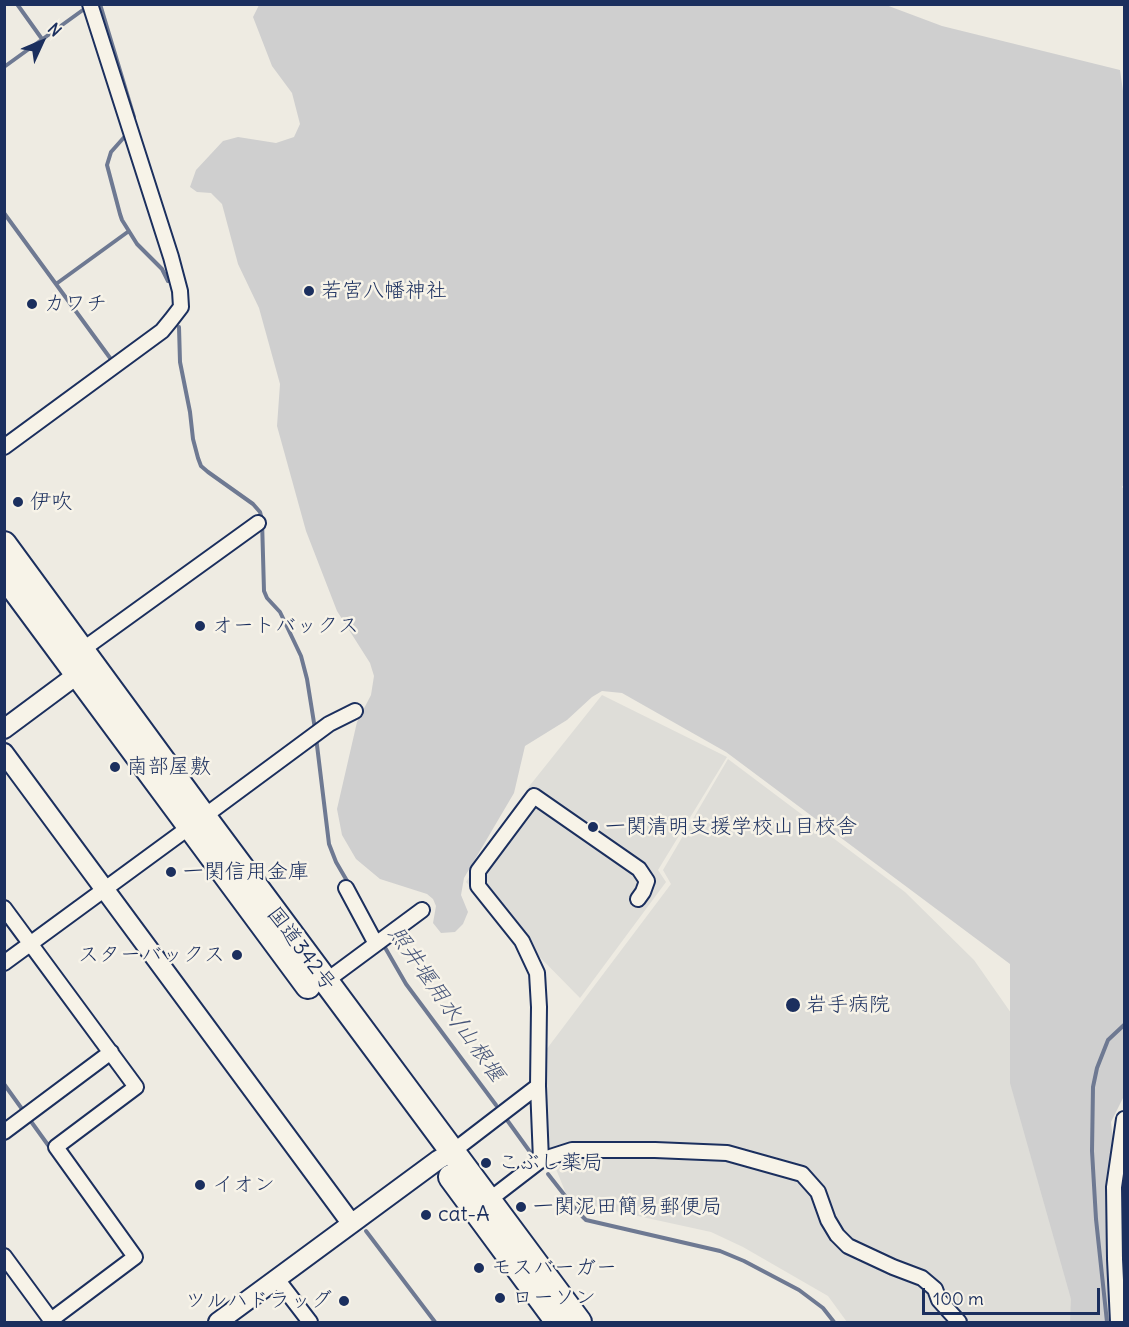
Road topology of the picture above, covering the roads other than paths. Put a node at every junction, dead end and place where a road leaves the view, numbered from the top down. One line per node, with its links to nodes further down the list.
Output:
1 (90, 4): 2 (street)
2 (4, 447)
3 (258, 523): 6 (street)
4 (4, 544): 6 (highway, 国道342号)
5 (4, 575): 7 (highway, 国道342号)
6 (82, 650): 11 (highway, 国道342号)
7 (78, 674): 9 (street); 11 (highway, 国道342号)
8 (355, 711): 11 (street)
9 (4, 729)
10 (4, 753): 13 (street)
11 (197, 822): 13 (street); 20 (highway, 国道342号); 25 (highway, 国道342号)
12 (346, 888): 18 (street)
13 (105, 889): 17 (street); 28 (street)
14 (638, 898): 22 (street)
15 (4, 908): 17 (street)
16 (422, 910): 18 (street)
17 (31, 944): 19 (street); 21 (street)
18 (376, 944): 20 (street)
19 (4, 963)
20 (326, 981): 25 (highway, 国道342号)
21 (111, 1052): 24 (street); 31 (street)
22 (538, 1086): 25 (street); 26 (street)
23 (1124, 1129): 37 (street)
24 (4, 1132)
25 (445, 1156): 27 (highway, 国道342号); 28 (street); 34 (highway, 国道342号)
26 (541, 1160): 27 (street); 36 (street)
27 (489, 1200): 35 (highway, 国道342号)
28 (351, 1223): 30 (street)
29 (6, 1261): 31 (street)
30 (277, 1279): 32 (street); 33 (street)
31 (52, 1321)
32 (218, 1323)
33 (310, 1323)
34 (558, 1323)
35 (579, 1323)
36 (959, 1323)
37 (1118, 1323)

